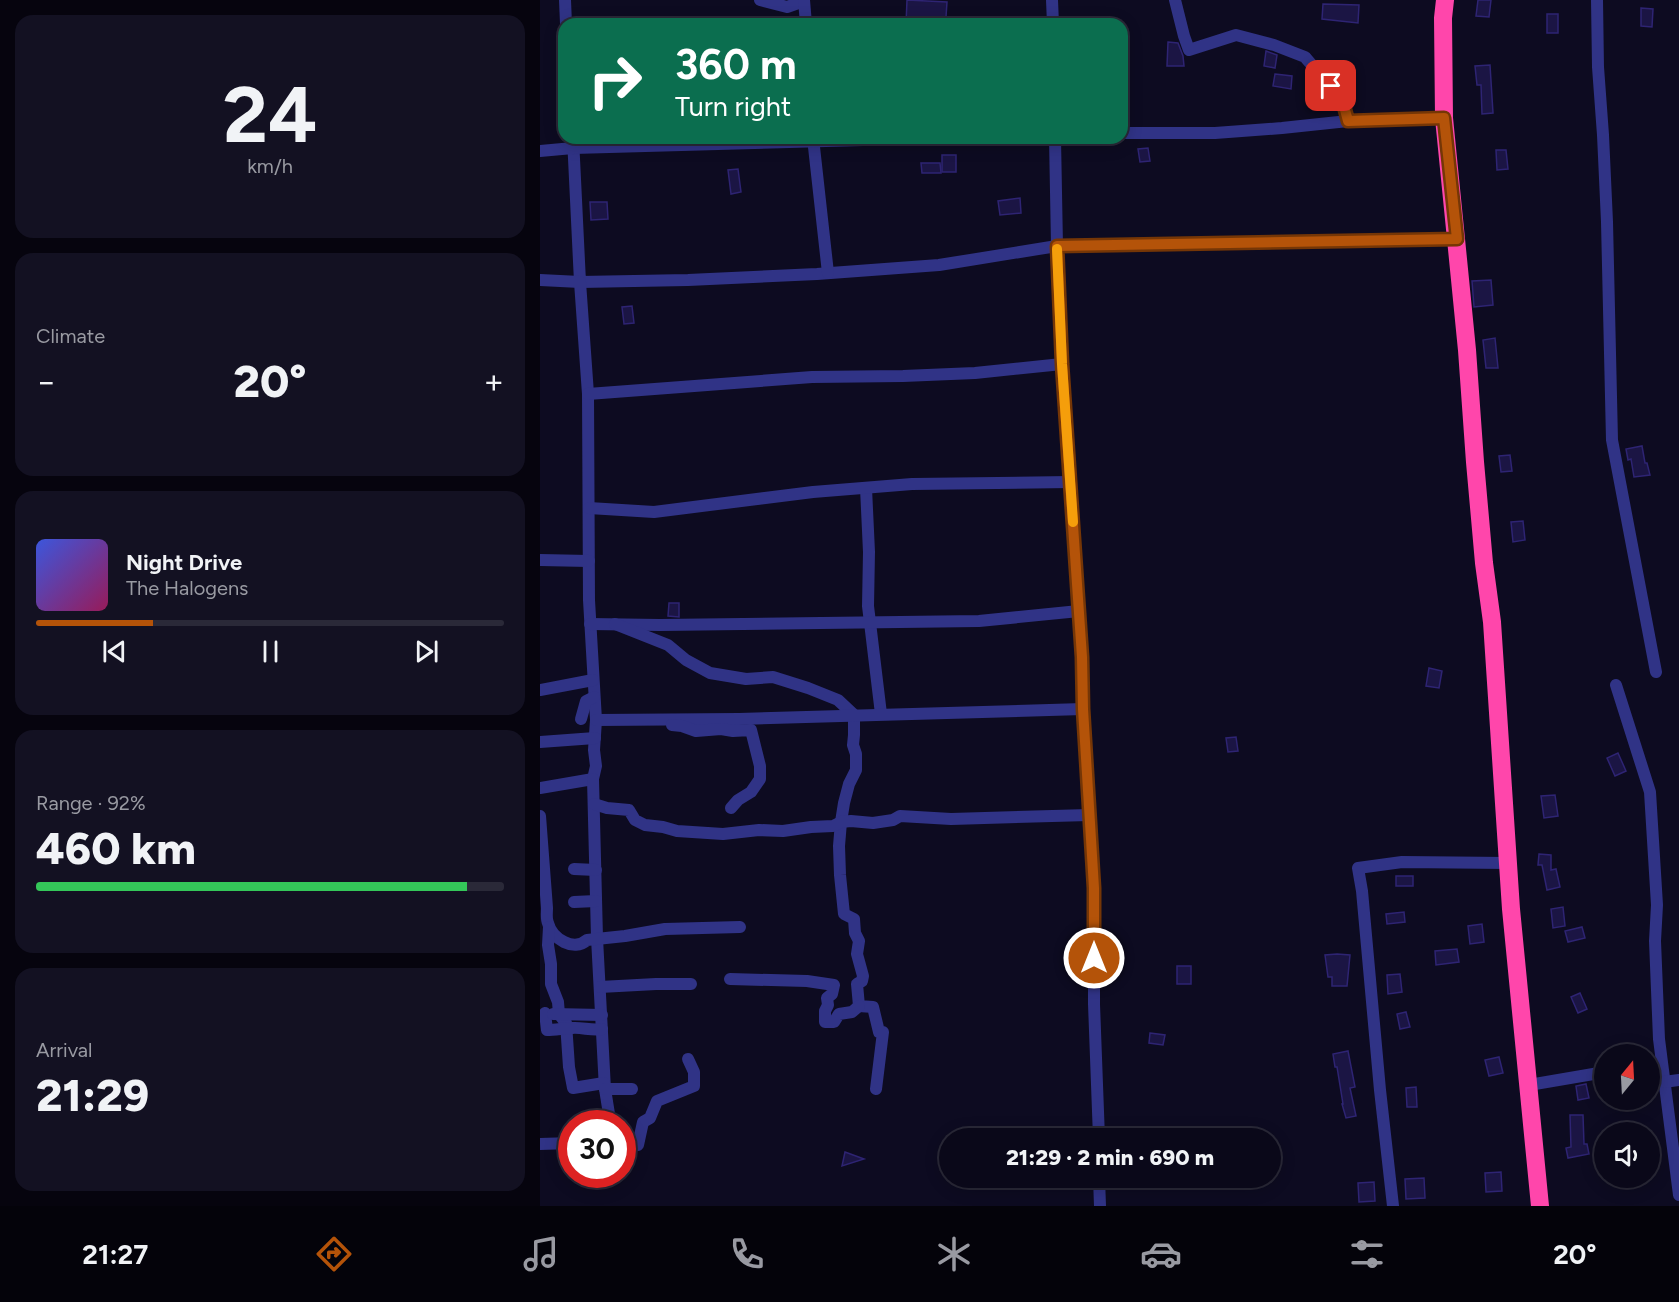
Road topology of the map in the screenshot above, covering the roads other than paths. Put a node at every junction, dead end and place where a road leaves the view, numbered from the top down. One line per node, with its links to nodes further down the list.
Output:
1 (565, 0): 8 (street)
2 (760, 0): 3 (street)
3 (804, 0): 9 (street)
4 (1052, 0): 10 (street)
5 (1175, 0): 12 (street)
6 (1445, 0): 11 (highway)
7 (1597, 0): 35 (street)
8 (566, 18)
9 (806, 18)
10 (1053, 18)
11 (1444, 118): 12 (street); 19 (highway)
12 (1348, 121): 13 (street)
13 (1128, 133)
14 (569, 144): 18 (street)
15 (573, 144): 23 (street)
16 (813, 144): 21 (street)
17 (1055, 144): 20 (street)
18 (540, 151)
19 (1457, 239): 20 (street); 56 (highway)
20 (1057, 246): 21 (street); 24 (street)
21 (828, 273): 23 (street)
22 (540, 280): 23 (street)
23 (580, 282): 25 (street)
24 (1062, 364): 25 (street); 26 (street)
25 (588, 394): 28 (street)
26 (1070, 482): 27 (street); 31 (street)
27 (866, 488): 28 (street); 32 (street)
28 (589, 508): 30 (street)
29 (540, 560): 30 (street)
30 (589, 561): 33 (street)
31 (1079, 611): 32 (street); 40 (street)
32 (870, 623): 34 (street); 41 (street)
33 (590, 624): 34 (street); 36 (street)
34 (615, 624): 42 (street)
35 (1656, 672)
36 (593, 680): 38 (street); 39 (street)
37 (1616, 685): 73 (street)
38 (540, 690)
39 (594, 697): 43 (street); 44 (street)
40 (1083, 709): 41 (street); 52 (street)
41 (881, 714): 42 (street)
42 (854, 715): 45 (street); 54 (street)
43 (581, 719)
44 (596, 720): 45 (street); 46 (street)
45 (612, 720): 51 (street)
46 (595, 738): 47 (street); 48 (street)
47 (540, 742)
48 (593, 778): 49 (street); 50 (street)
49 (540, 788)
50 (594, 804): 54 (street); 58 (street)
51 (731, 808)
52 (1089, 815): 54 (street); 84 (street)
53 (540, 816): 55 (street)
54 (841, 822): 67 (street)
55 (541, 841): 61 (street)
56 (1508, 863): 79 (highway); 91 (street)
57 (574, 869): 58 (street)
58 (596, 870): 59 (street)
59 (596, 901): 60 (street); 63 (street)
60 (574, 902)
61 (549, 927): 63 (street); 69 (street)
62 (740, 927): 63 (street)
63 (597, 938): 66 (street)
64 (730, 979): 67 (street)
65 (691, 984): 66 (street)
66 (600, 987): 70 (street)
67 (859, 1005): 82 (street)
68 (542, 1013): 69 (street); 71 (street)
69 (559, 1014): 70 (street); 71 (street)
70 (602, 1015): 72 (street)
71 (566, 1029): 72 (street); 80 (street)
72 (602, 1029): 80 (street)
73 (1658, 1044)
74 (688, 1059): 87 (street)
75 (1660, 1070): 78 (street)
76 (1594, 1074): 79 (street)
77 (1679, 1080): 78 (street)
78 (1664, 1082): 89 (street)
79 (1529, 1085): 92 (highway)
80 (605, 1086): 81 (street); 83 (street)
81 (632, 1089)
82 (876, 1089)
83 (608, 1110)
84 (1099, 1128)
85 (558, 1143): 86 (street)
86 (540, 1144)
87 (638, 1144)
88 (1099, 1188): 90 (street)
89 (1679, 1195)
90 (1100, 1206)
91 (1393, 1206)
92 (1540, 1206)

